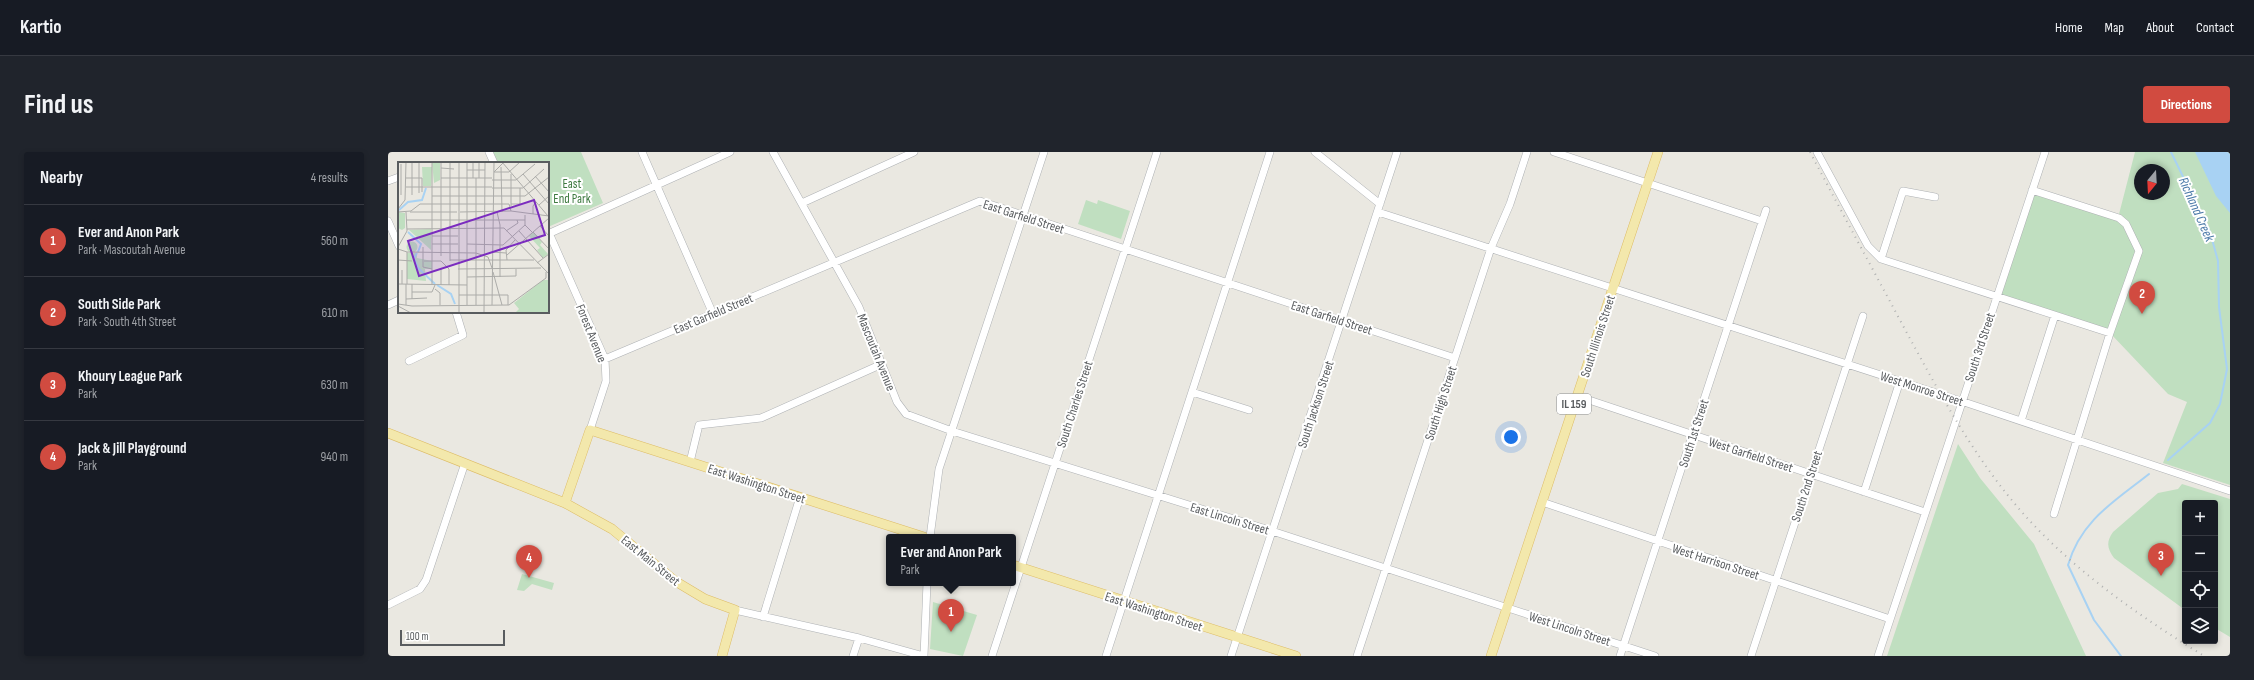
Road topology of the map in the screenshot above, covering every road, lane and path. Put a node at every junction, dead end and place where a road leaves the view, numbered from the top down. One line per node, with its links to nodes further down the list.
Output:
1 (489, 152): 16 (street)
2 (642, 152): 20 (street)
3 (730, 152): 20 (street)
4 (773, 152): 23 (street, Mascoutah Avenue)
5 (914, 152): 23 (street)
6 (1044, 152): 27 (street)
7 (1157, 152): 34 (street, South Charles Street)
8 (1270, 152): 37 (street)
9 (1315, 152): 24 (street)
10 (1397, 152): 24 (street, South Jackson Street)
11 (1527, 152): 33 (street, South High Street)
12 (1554, 152): 19 (street)
13 (1658, 152): 19 (main road, South Illinois Street / IL 159)
14 (1817, 152): 35 (street)
15 (2045, 152): 21 (street, South 3rd Street)
16 (494, 162)
17 (398, 177): 18 (street)
18 (388, 181)
19 (1647, 184): 29 (street); 38 (main road, South Illinois Street / IL 159)
20 (656, 185): 30 (street); 43 (street)
21 (2032, 190): 39 (street, South 3rd Street); 48 (street)
22 (1934, 197): 35 (street)
23 (802, 203): 36 (street, Mascoutah Avenue)
24 (1380, 204): 26 (street, South Jackson Street)
25 (1766, 210): 29 (street, South 1st Street)
26 (1378, 212): 33 (street, West Monroe Street); 46 (street, South Jackson Street)
27 (1023, 215): 34 (street, East Garfield Street); 36 (street, East Garfield Street); 61 (street)
28 (388, 221): 32 (street)
29 (1762, 221): 47 (street, South 1st Street)
30 (549, 234)
31 (549, 236): 50 (street, Forest Avenue)
32 (398, 244)
33 (1491, 248): 38 (street, West Monroe Street); 49 (street, South High Street)
34 (1125, 249): 37 (street, East Garfield Street); 67 (street, South Charles Street)
35 (1881, 259): 39 (street)
36 (835, 262): 43 (street, East Garfield Street); 52 (street, Mascoutah Avenue)
37 (1228, 283): 46 (street, East Garfield Street); 55 (street)
38 (1613, 288): 47 (street, West Monroe Street); 56 (main road, South Illinois Street / IL 159)
39 (1997, 295): 44 (street); 57 (street, South 3rd Street)
40 (398, 300): 41 (street)
41 (388, 305)
42 (456, 313): 51 (street)
43 (712, 314): 50 (street, East Garfield Street)
44 (2055, 315): 48 (street); 59 (street)
45 (1863, 316): 53 (street, South 2nd Street)
46 (1341, 320): 49 (street, East Garfield Street); 77 (street, South Jackson Street)
47 (1728, 326): 53 (street, West Monroe Street); 63 (street, South 1st Street)
48 (2110, 332): 64 (street)
49 (1455, 358): 82 (street, South High Street)
50 (605, 359): 60 (street, Forest Avenue)
51 (409, 361)
52 (882, 364): 61 (street, Mascoutah Avenue); 65 (street)
53 (1846, 364): 54 (street, West Monroe Street); 68 (street, South 2nd Street)
54 (1900, 381): 57 (street, West Monroe Street); 70 (street)
55 (1192, 392): 58 (street); 72 (street)
56 (1577, 396): 63 (street, West Garfield Street); 73 (main road, South Illinois Street / IL 159)
57 (1961, 401): 59 (street, West Monroe Street); 75 (street, South 3rd Street)
58 (1249, 410)
59 (2021, 421): 64 (street, West Monroe Street)
60 (590, 430): 65 (main road, East Washington Street); 74 (main road, Forest Avenue)
61 (952, 431): 67 (street, East Lincoln Street); 79 (street)
62 (388, 432): 66 (main road, East Main Street)
63 (1693, 435): 68 (street, West Garfield Street); 80 (street, South 1st Street)
64 (2078, 440): 69 (street, West Monroe Street); 76 (street)
65 (690, 462): 71 (main road, East Washington Street)
66 (465, 463): 74 (main road, East Main Street); 87 (street)
67 (1055, 464): 72 (street, East Lincoln Street); 81 (street, South Charles Street)
68 (1810, 474): 70 (street, West Garfield Street); 83 (street, South 2nd Street)
69 (2230, 491)
70 (1864, 492): 75 (street, West Garfield Street)
71 (800, 497): 78 (main road, East Washington Street); 90 (street)
72 (1158, 497): 77 (street, East Lincoln Street); 86 (street)
73 (1542, 502): 80 (street, West Harrison Street); 88 (main road, South Illinois Street / IL 159)
74 (565, 503): 89 (main road, East Main Street)
75 (1926, 512): 91 (street, South 3rd Street)
76 (2054, 514)
77 (1272, 531): 82 (street, East Lincoln Street); 92 (street, South Jackson Street)
78 (915, 534)
79 (930, 534)
80 (1658, 541): 83 (street, West Harrison Street); 94 (street, South 1st Street)
81 (1017, 566): 86 (main road, East Washington Street)
82 (1386, 568): 88 (street, East Lincoln Street); 102 (street, South High Street)
83 (1775, 580): 91 (street, West Harrison Street); 106 (street, South 2nd Street)
84 (927, 586): 97 (street)
85 (1011, 586): 98 (street, South Charles Street)
86 (1124, 601): 92 (main road, East Washington Street); 99 (street)
87 (388, 605)
88 (1507, 607): 94 (street, West Lincoln Street); 103 (main road, South Illinois Street / IL 159)
89 (735, 610): 90 (street, East Main Street); 95 (main road)
90 (763, 617): 93 (street, East Main Street)
91 (1890, 619): 107 (street, South 3rd Street)
92 (1237, 637): 100 (street, South Jackson Street); 101 (main road, East Washington Street)
93 (859, 638): 96 (street); 97 (street, East Main Street)
94 (1624, 646): 104 (street, South 1st Street); 105 (street, West Lincoln Street)
95 (722, 656)
96 (853, 656)
97 (924, 656)
98 (992, 656)
99 (1106, 656)
100 (1231, 656)
101 (1296, 656)
102 (1357, 656)
103 (1491, 656)
104 (1620, 656)
105 (1655, 656)
106 (1751, 656)
107 (1878, 656)

